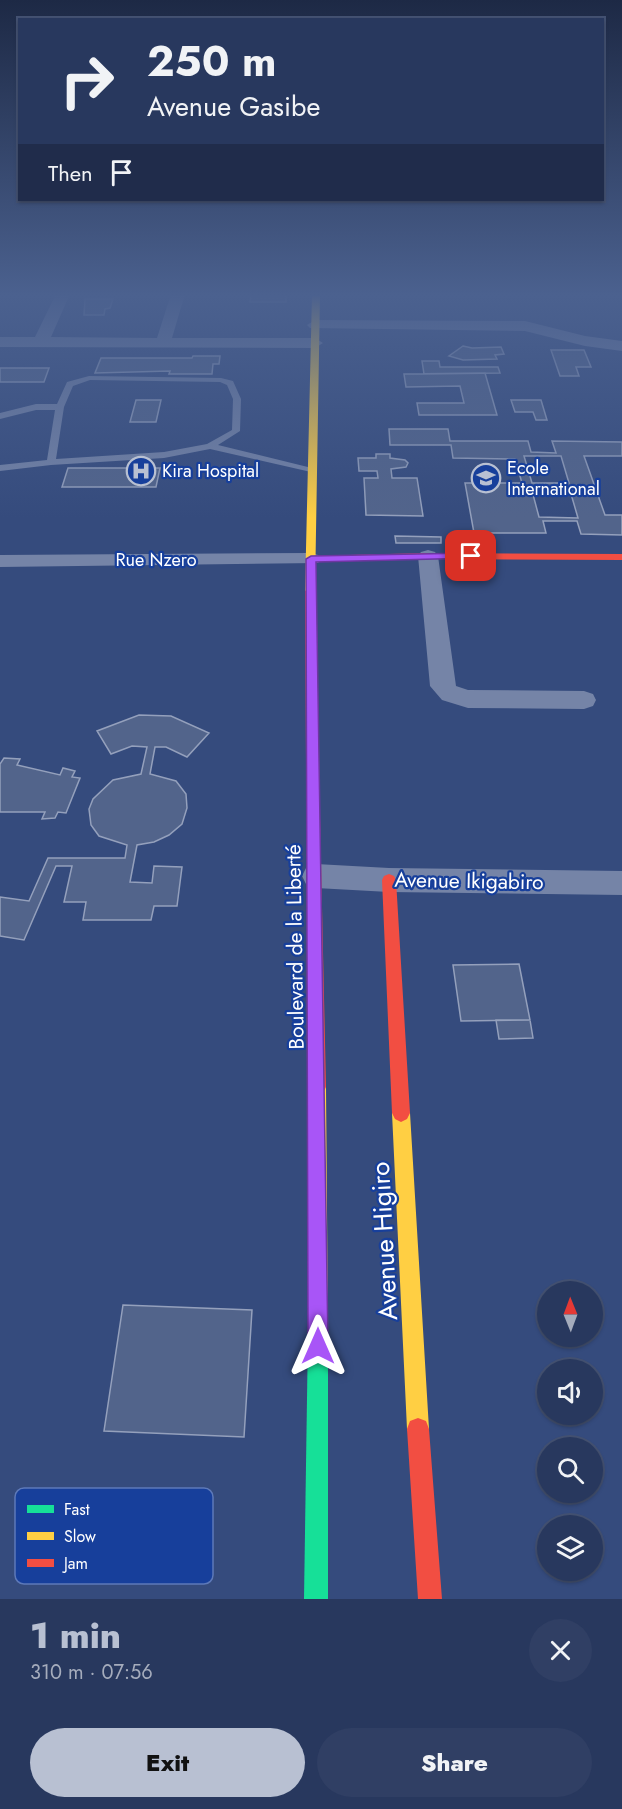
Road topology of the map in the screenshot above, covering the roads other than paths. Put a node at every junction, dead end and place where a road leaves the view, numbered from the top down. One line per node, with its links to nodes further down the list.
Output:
1 (314, 369): 7 (main road, Boulevard de la Liberté)
2 (60, 407): 3 (lane); 4 (lane); 5 (lane)
3 (0, 416)
4 (210, 446): 5 (lane); 7 (lane)
5 (51, 462): 6 (lane)
6 (0, 468)
7 (311, 469): 10 (main road, Boulevard de la Liberté)
8 (428, 556): 9 (main road); 10 (main road); 12 (street)
9 (622, 557)
10 (311, 559): 11 (street, Rue Nzero); 13 (main road, Boulevard de la Liberté)
11 (0, 561)
12 (584, 700)
13 (316, 876): 14 (street, Avenue Ikigabiro); 16 (main road, Boulevard de la Liberté)
14 (389, 880): 15 (street, Avenue Ikigabiro); 17 (main road, Avenue Higiro)
15 (622, 883)
16 (316, 1599)
17 (430, 1599)

